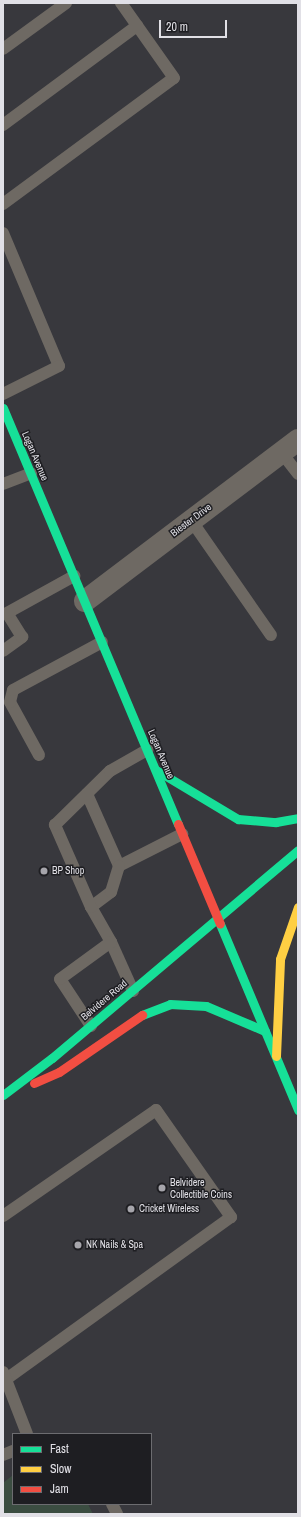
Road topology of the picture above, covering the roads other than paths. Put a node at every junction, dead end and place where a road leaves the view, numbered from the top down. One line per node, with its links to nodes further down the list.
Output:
1 (66, 3): 4 (lane)
2 (121, 3): 3 (lane)
3 (137, 26): 5 (lane); 6 (lane)
4 (3, 49)
5 (3, 125)
6 (3, 204)
7 (3, 232): 8 (lane)
8 (3, 394)
9 (3, 408): 11 (main road, Logan Avenue)
10 (290, 446): 12 (lane); 14 (street, Biester Drive)
11 (31, 473): 13 (lane); 15 (main road, Logan Avenue)
12 (298, 474)
13 (3, 484)
14 (191, 520): 16 (street, Biester Drive); 18 (lane)
15 (74, 576): 16 (main road, Logan Avenue); 17 (lane)
16 (85, 600): 19 (main road, Logan Avenue)
17 (5, 610): 20 (lane)
18 (271, 635)
19 (102, 642): 21 (main road, Logan Avenue); 22 (lane)
20 (3, 651)
21 (147, 750): 23 (main road, Logan Avenue); 24 (lane)
22 (39, 755)
23 (156, 770): 25 (main road); 26 (main road, Logan Avenue)
24 (87, 794): 29 (lane); 30 (lane)
25 (298, 818)
26 (182, 834): 29 (lane); 32 (main road, Logan Avenue)
27 (298, 850): 32 (main road)
28 (298, 862): 32 (main road)
29 (120, 866): 30 (lane)
30 (91, 907): 33 (lane)
31 (298, 907): 37 (main road)
32 (218, 920): 34 (main road, Belvidere Road); 36 (main road, Logan Avenue)
33 (111, 942): 34 (lane); 35 (lane)
34 (133, 991): 35 (main road, Belvidere Road)
35 (91, 1026): 38 (main road, Belvidere Road)
36 (265, 1032): 37 (main road, Logan Avenue); 38 (main road)
37 (276, 1056): 39 (main road, Logan Avenue)
38 (3, 1095)
39 (298, 1110)
40 (3, 1216): 41 (lane)
41 (5, 1374): 42 (lane)
42 (27, 1433)
43 (112, 1505): 44 (lane)
44 (117, 1514)

